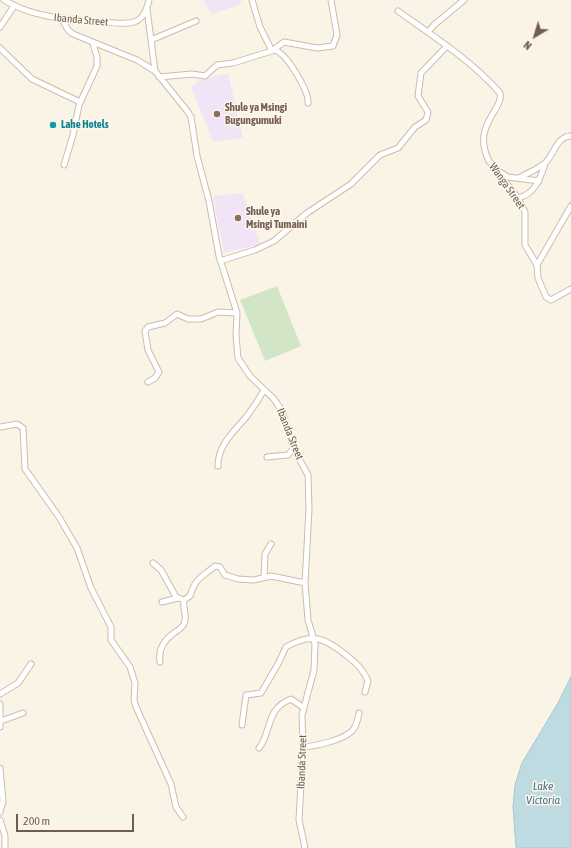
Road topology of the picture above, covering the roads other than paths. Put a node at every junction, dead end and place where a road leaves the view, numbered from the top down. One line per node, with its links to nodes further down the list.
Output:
1 (4, 0): 6 (street, Ibanda Street)
2 (149, 0): 7 (street)
3 (252, 0): 17 (street)
4 (331, 0): 17 (street)
5 (464, 0): 12 (street)
6 (14, 6): 9 (street, Ibanda Street); 11 (street)
7 (147, 9): 9 (street, Ibanda Street); 13 (street)
8 (398, 11): 12 (street, Wanga Street)
9 (62, 19): 14 (street)
10 (196, 21): 13 (street)
11 (0, 27)
12 (429, 31): 15 (street, Wanga Street)
13 (151, 40): 18 (street)
14 (93, 43): 18 (street); 20 (street)
15 (447, 46): 25 (street, Wanga Street); 30 (street)
16 (0, 48): 20 (street)
17 (272, 50): 19 (street); 21 (street)
18 (155, 71): 19 (street, Ibanda Street)
19 (159, 77): 30 (street, Ibanda Street)
20 (80, 102): 24 (street)
21 (308, 103)
22 (571, 136): 23 (street)
23 (545, 164): 26 (street); 27 (street)
24 (64, 165)
25 (496, 169): 26 (street); 28 (street, Wanga Street)
26 (519, 178): 27 (street)
27 (539, 181): 28 (street)
28 (518, 198): 31 (street, Wanga Street)
29 (571, 206): 31 (street)
30 (220, 261): 33 (street, Ibanda Street)
31 (537, 265): 32 (street, Wanga Street)
32 (571, 289)
33 (237, 313): 34 (street); 35 (street, Ibanda Street)
34 (148, 382)
35 (264, 390): 37 (street, Ibanda Street); 39 (street)
36 (0, 427): 65 (street)
37 (294, 448): 38 (street); 45 (street, Ibanda Street)
38 (267, 457)
39 (218, 466)
40 (271, 544): 42 (street)
41 (154, 563): 46 (street)
42 (264, 571): 43 (street); 44 (street)
43 (264, 577): 44 (street); 47 (street)
44 (274, 577): 45 (street)
45 (305, 583): 49 (street, Ibanda Street)
46 (178, 598): 47 (street); 48 (street)
47 (184, 600): 50 (street)
48 (162, 602)
49 (314, 638): 52 (street); 55 (street, Ibanda Street); 59 (street)
50 (160, 662)
51 (30, 664): 53 (street)
52 (365, 692)
53 (0, 694)
54 (0, 704): 58 (street)
55 (304, 708): 61 (street, Ibanda Street); 62 (street)
56 (22, 713): 58 (street)
57 (359, 713): 61 (street)
58 (1, 721): 60 (street)
59 (242, 725)
60 (0, 727)
61 (303, 747): 68 (street, Ibanda Street)
62 (259, 748)
63 (0, 768): 64 (street)
64 (0, 812)
65 (183, 817)
66 (0, 820): 67 (street)
67 (5, 848)
68 (305, 848)

